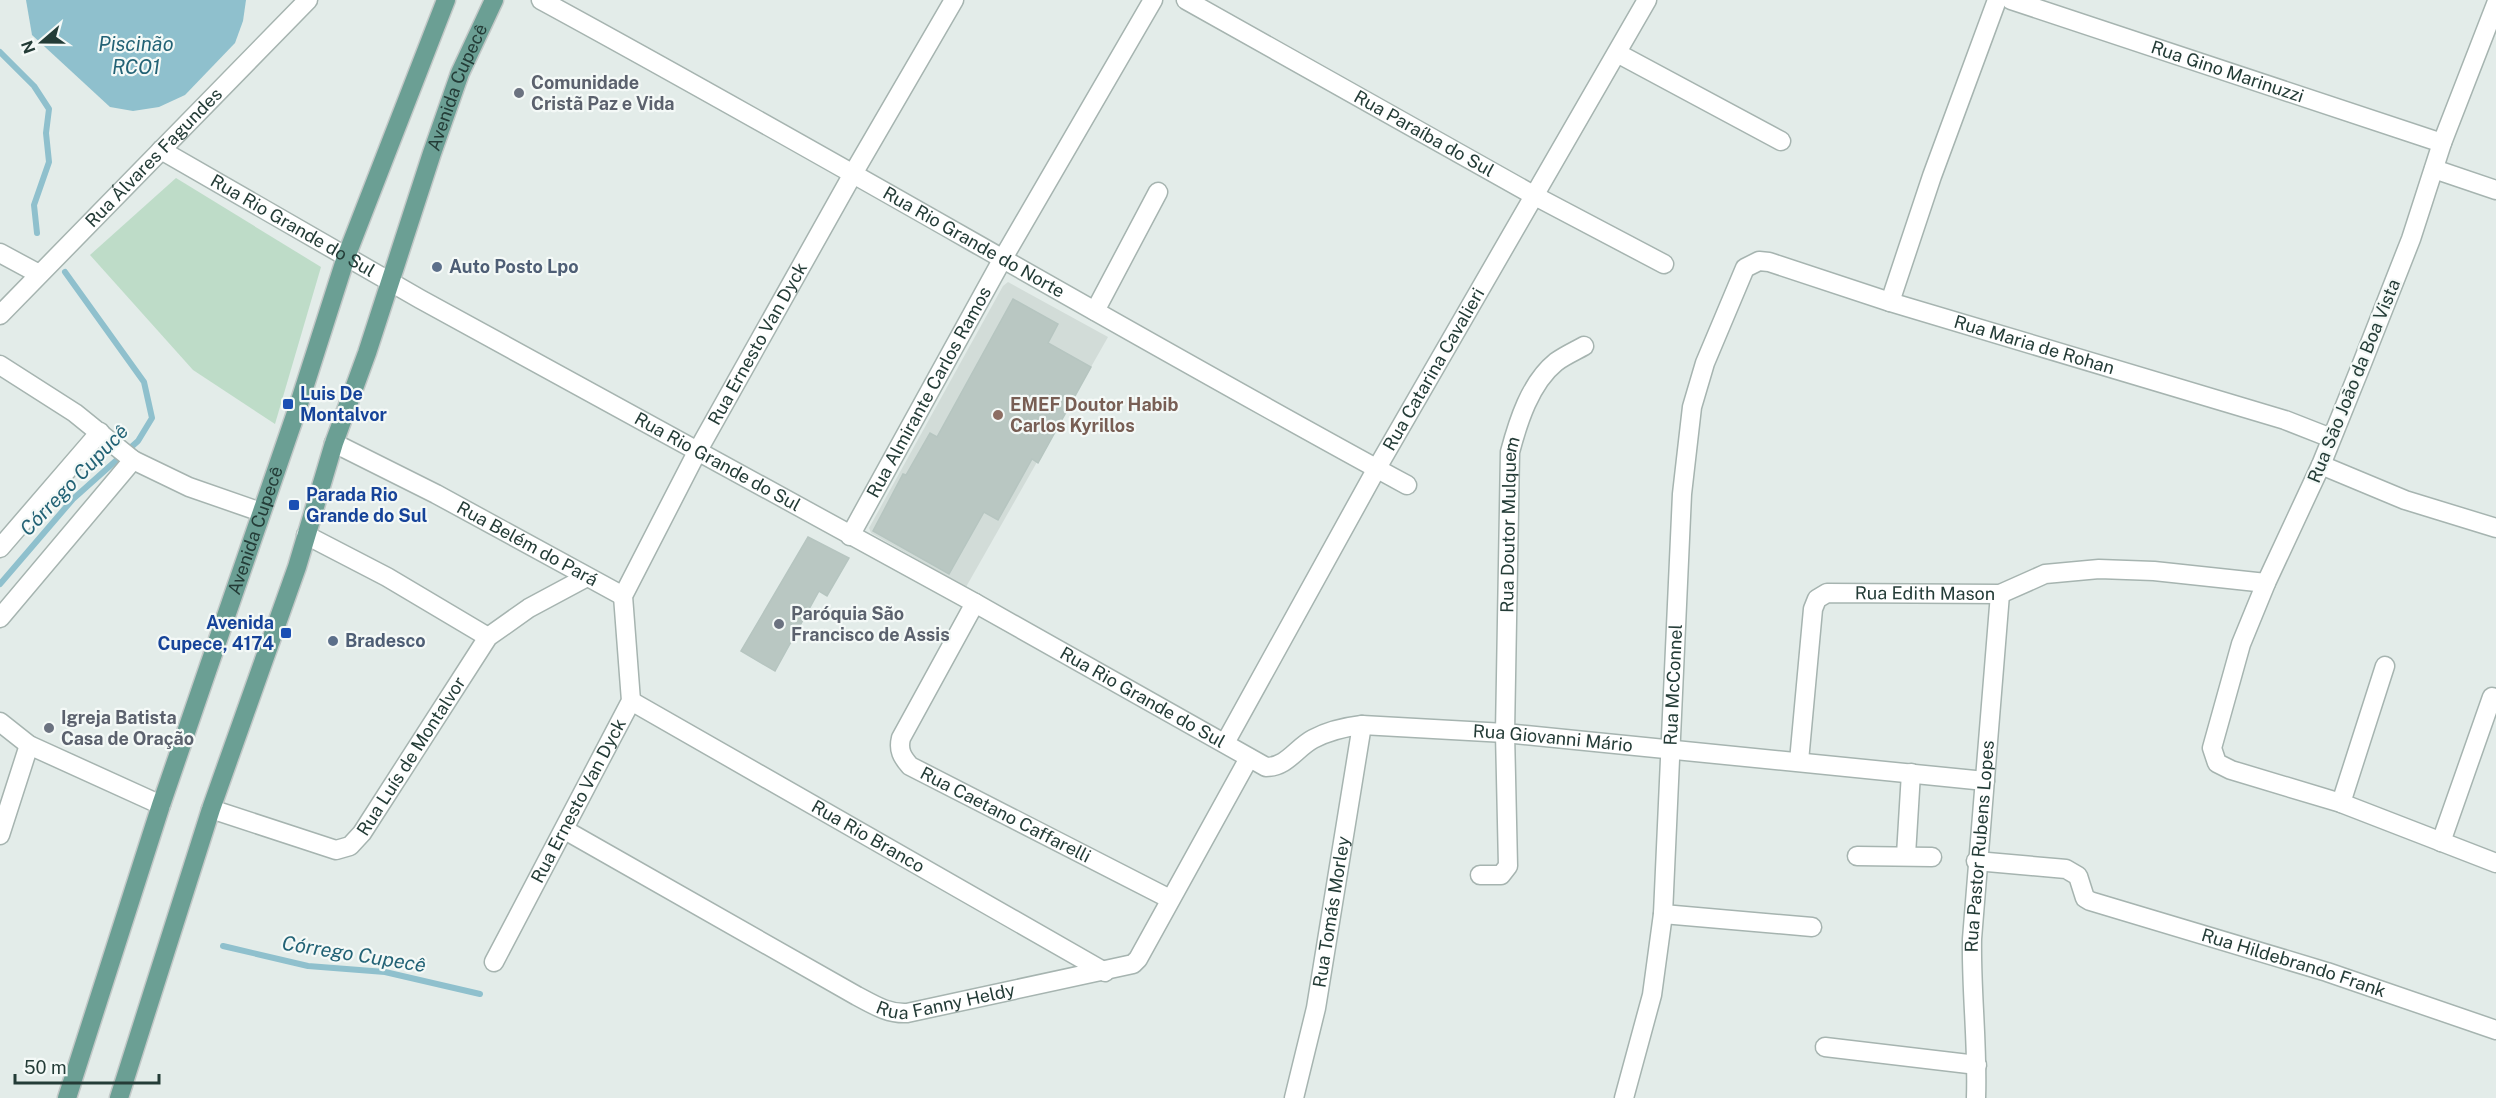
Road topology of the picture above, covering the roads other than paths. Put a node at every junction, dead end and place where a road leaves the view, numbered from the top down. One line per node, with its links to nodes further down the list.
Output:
1 (308, 0): 15 (street, Rua Álvares Fagundes)
2 (446, 0): 22 (main road, Avenida Cupecê)
3 (494, 0): 27 (main road, Avenida Cupecê)
4 (541, 0): 17 (street, Rua Rio Grande do Norte)
5 (954, 0): 17 (street, Rua Ernesto Van Dyck)
6 (1153, 0): 23 (street, Rua Almirante Carlos Ramos)
7 (1186, 0): 20 (street, Rua Paraíba do Sul)
8 (1647, 0): 12 (street, Rua Catarina Cavalieri)
9 (1997, 0): 28 (street)
10 (2011, 0): 14 (street, Rua Gino Marinuzzi)
11 (2496, 4): 14 (street, Rua São João da Boa Vista)
12 (1617, 52): 13 (street); 20 (street, Rua Catarina Cavalieri)
13 (1780, 141)
14 (2442, 142): 16 (street, Rua São João da Boa Vista)
15 (161, 150): 22 (street, Rua Rio Grande do Sul); 25 (street, Rua Álvares Fagundes)
16 (2434, 169): 18 (street); 34 (street, Rua São João da Boa Vista)
17 (854, 172): 23 (street, Rua Rio Grande do Norte); 36 (street, Rua Ernesto Van Dyck)
18 (2496, 190)
19 (1158, 192): 29 (street)
20 (1535, 196): 24 (street, Rua Paraíba do Sul); 39 (street, Rua Catarina Cavalieri)
21 (0, 253): 25 (street)
22 (346, 257): 27 (street, Rua Rio Grande do Sul); 41 (main road, Avenida Cupecê)
23 (1002, 260): 29 (street, Rua Rio Grande do Norte); 44 (street, Rua Almirante Carlos Ramos)
24 (1664, 264)
25 (39, 274): 30 (street, Rua Álvares Fagundes)
26 (1741, 275): 28 (street, Rua Maria de Rohan); 61 (street, Rua McConnel)
27 (391, 282): 35 (main road, Avenida Cupecê); 36 (street, Rua Rio Grande do Sul)
28 (1890, 302): 34 (street, Rua Maria de Rohan)
29 (1095, 311): 39 (street, Rua Rio Grande do Norte)
30 (0, 315)
31 (1584, 346): 58 (street, Rua Doutor Mulquem)
32 (0, 365): 33 (street)
33 (102, 433): 37 (street); 45 (street)
34 (2331, 438): 38 (street, Rua São João da Boa Vista)
35 (334, 443): 43 (main road, Avenida Cupecê); 46 (street, Rua Belém do Pará)
36 (697, 452): 44 (street, Rua Rio Grande do Sul); 49 (street, Rua Ernesto Van Dyck)
37 (131, 458): 41 (street); 51 (street)
38 (2321, 465): 42 (street); 47 (street, Rua São João da Boa Vista)
39 (1377, 468): 40 (street, Rua Rio Grande do Norte); 59 (street, Rua Catarina Cavalieri)
40 (1407, 485)
41 (261, 512): 68 (main road, Avenida Cupecê)
42 (2496, 528)
43 (306, 535): 52 (street); 69 (main road, Avenida Cupecê)
44 (850, 536): 50 (street, Rua Rio Grande do Sul)
45 (0, 548)
46 (585, 578): 49 (street, Rua Belém do Pará); 52 (street, Rua Luís de Montalvor)
47 (2266, 583): 48 (street, Rua Edith Mason); 67 (street, Rua São João da Boa Vista)
48 (2000, 594): 63 (street, Rua Edith Mason); 66 (street, Rua Pastor Rubens Lopes)
49 (623, 596): 55 (street, Rua Ernesto Van Dyck)
50 (975, 603): 59 (street, Rua Rio Grande do Sul); 79 (street, Rua Caetano Caffarelli)
51 (0, 618)
52 (488, 637): 69 (street, Rua Luís de Montalvor)
53 (2385, 666): 67 (street)
54 (2492, 697): 72 (street)
55 (631, 701): 70 (street, Rua Ernesto Van Dyck); 83 (street, Rua Rio Branco)
56 (0, 722): 60 (street)
57 (1362, 725): 58 (street, Rua Giovanni Mário); 64 (street, Rua Giovanni Mário); 89 (street, Rua Tomás Morley)
58 (1504, 733): 61 (street, Rua Giovanni Mário); 78 (street, Rua Doutor Mulquem)
59 (1225, 743): 62 (street, Rua Rio Grande do Sul)
60 (29, 745): 68 (street); 71 (street)
61 (1671, 749): 63 (street, Rua Giovanni Mário); 80 (street, Rua McConnel)
62 (1249, 758): 64 (street, Rua Rio Grande do Sul); 79 (street, Rua Fanny Heldy)
63 (1799, 761): 65 (street, Rua Giovanni Mário)
64 (1276, 767)
65 (1911, 773): 66 (street, Rua Giovanni Mário); 73 (street)
66 (1985, 781): 76 (street, Rua Pastor Rubens Lopes)
67 (2341, 803): 72 (street)
68 (161, 805): 87 (main road, Avenida Cupecê)
69 (211, 809): 88 (main road, Avenida Cupecê)
70 (565, 830): 82 (street, Rua Ernesto Van Dyck); 83 (street, Rua Fanny Heldy)
71 (0, 835)
72 (2441, 842): 77 (street)
73 (1906, 855): 74 (street); 75 (street)
74 (1857, 856)
75 (1932, 857)
76 (1976, 861): 84 (street, Rua Hildebrando Frank); 86 (street, Rua Pastor Rubens Lopes)
77 (2496, 863)
78 (1480, 875)
79 (1170, 899): 83 (street, Rua Fanny Heldy)
80 (1663, 914): 81 (street); 90 (street, Rua McConnel)
81 (1812, 927)
82 (494, 962)
83 (1105, 972)
84 (2496, 1030)
85 (1826, 1047): 86 (street)
86 (1977, 1065): 91 (street, Rua Pastor Rubens Lopes)
87 (67, 1098)
88 (119, 1098)
89 (1294, 1098)
90 (1624, 1098)
91 (1976, 1098)

